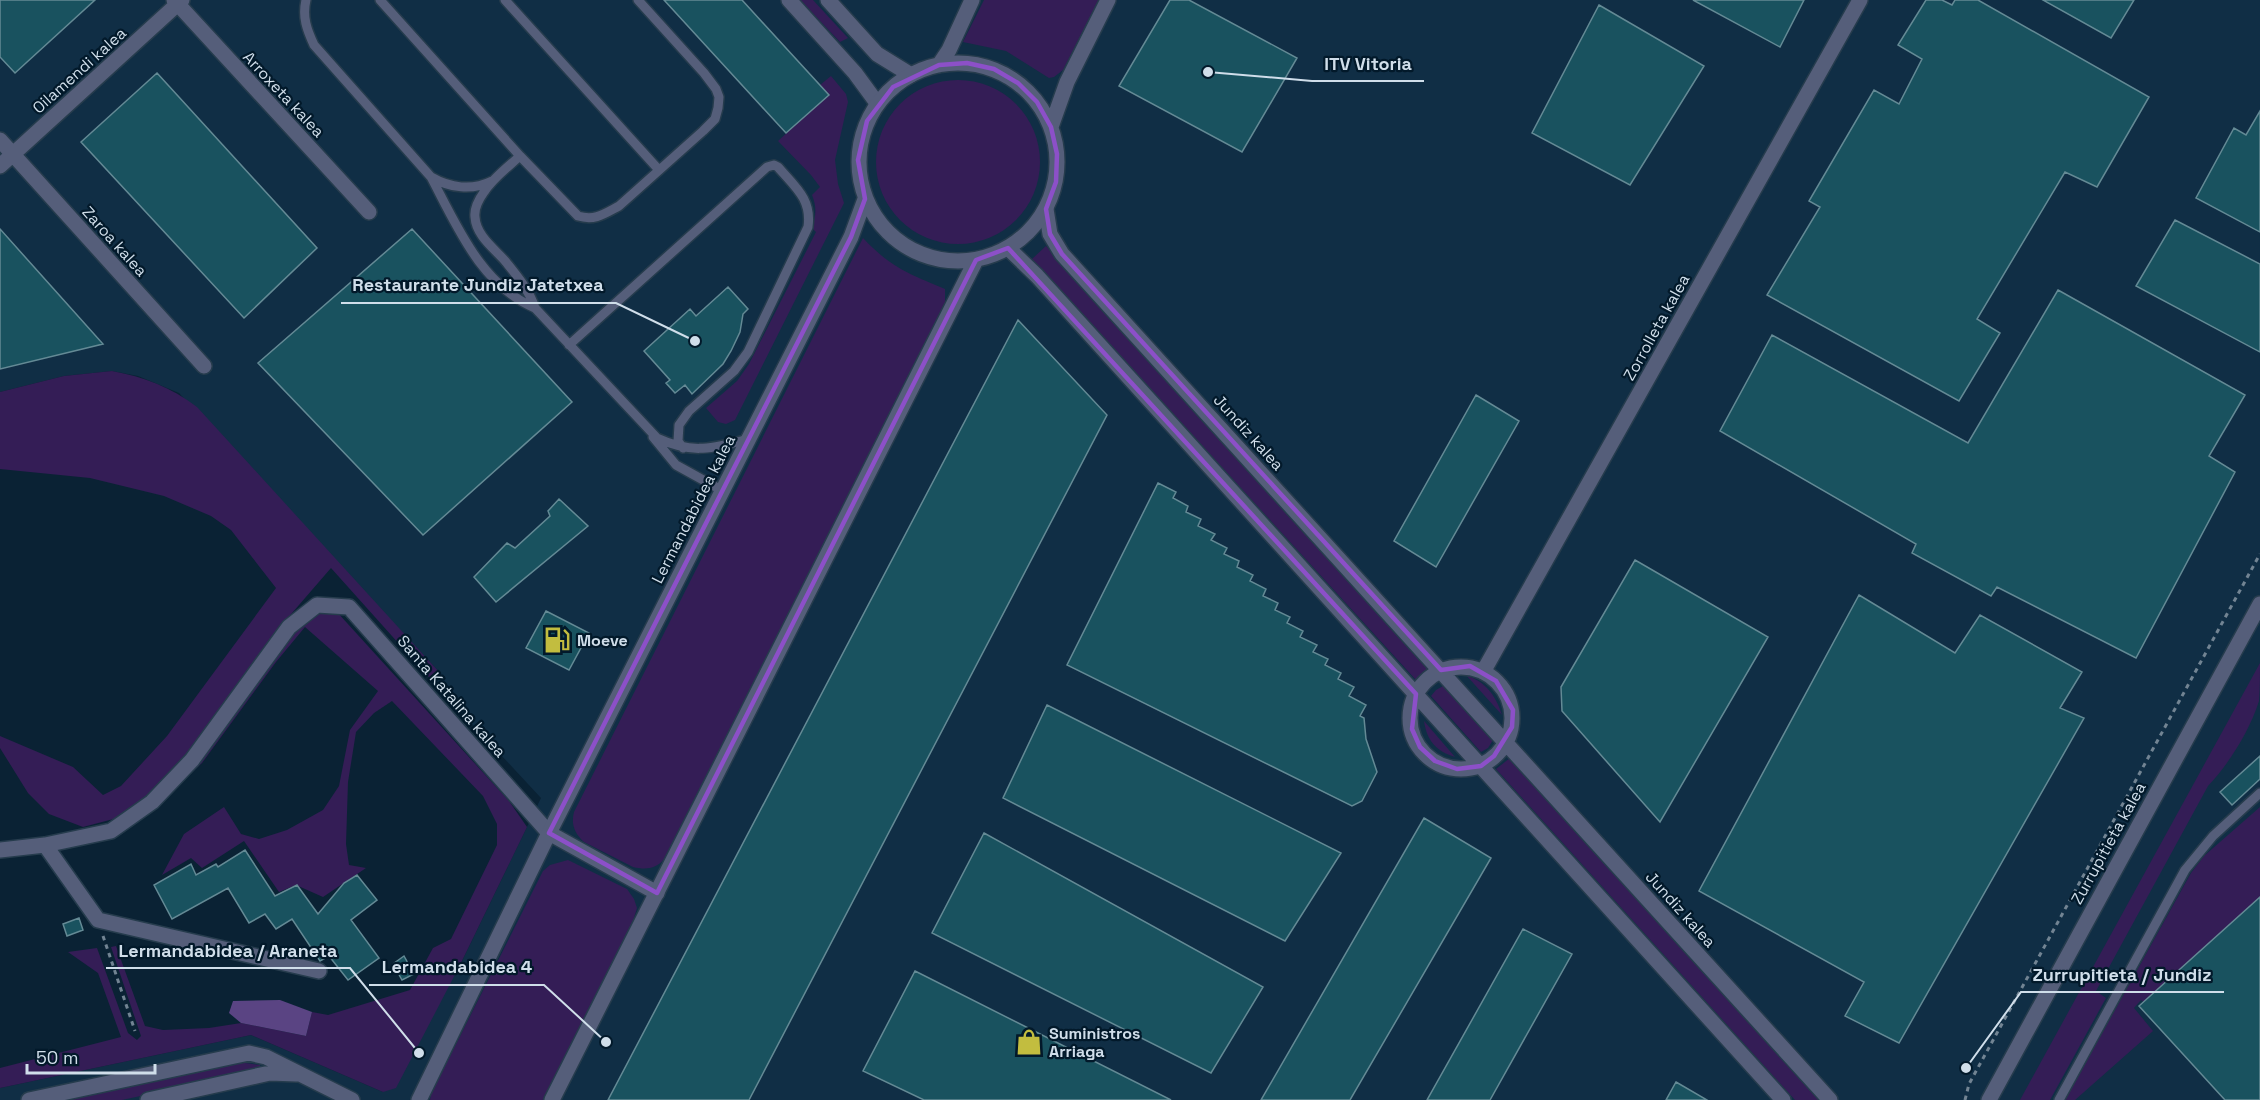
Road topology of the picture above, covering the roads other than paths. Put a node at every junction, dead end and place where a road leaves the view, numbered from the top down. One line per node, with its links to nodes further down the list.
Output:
1 (306, 0): 20 (lane)
2 (380, 0): 17 (lane)
3 (505, 0): 19 (lane)
4 (638, 0): 19 (lane)
5 (789, 0): 13 (street)
6 (828, 0): 12 (street)
7 (972, 0): 11 (street)
8 (1108, 0): 14 (street)
9 (1860, 0): 36 (street, Zorrolleta kalea)
10 (178, 1): 16 (street, Oilamendi kalea); 24 (street, Arroxeta kalea)
11 (939, 65): 12 (street); 14 (street)
12 (911, 75): 13 (street)
13 (878, 104): 22 (street)
14 (1051, 127): 23 (street)
15 (0, 140): 16 (street, Zaroa kalea)
16 (13, 154): 18 (street, Oilamendi kalea); 29 (street, Zaroa kalea)
17 (520, 156): 19 (lane); 21 (lane)
18 (0, 166)
19 (659, 170)
20 (431, 177): 21 (lane); 27 (lane)
21 (495, 180): 27 (lane)
22 (865, 199): 26 (street); 31 (street, Lermandabidea kalea)
23 (1046, 209): 25 (street); 35 (street, Jundiz kalea)
24 (369, 212)
25 (1008, 248): 26 (street); 37 (street)
26 (976, 260): 44 (street)
27 (535, 308): 28 (lane)
28 (569, 345): 30 (lane); 32 (lane)
29 (204, 366)
30 (646, 428): 32 (lane); 33 (lane)
31 (749, 439): 32 (lane); 33 (street, Lermandabidea kalea)
32 (683, 448)
33 (723, 491): 41 (street, Lermandabidea kalea)
34 (2260, 604): 54 (street, Zurrupitieta kalea)
35 (1441, 670): 36 (street); 37 (street); 38 (street, Jundiz kalea)
36 (1484, 672): 38 (street)
37 (1416, 694): 39 (street); 39 (street)
38 (1506, 743): 39 (street); 53 (street, Jundiz kalea)
39 (1481, 766): 52 (street)
40 (2260, 793): 55 (lane)
41 (549, 833): 42 (street, Santa Katalina kalea); 44 (street); 50 (street, Lermandabidea kalea)
42 (45, 845): 43 (street); 45 (street)
43 (0, 850)
44 (657, 893): 51 (street)
45 (319, 971)
46 (302, 1075): 47 (street); 48 (street); 49 (street)
47 (28, 1100)
48 (148, 1100)
49 (352, 1100)
50 (419, 1100)
51 (552, 1100)
52 (1783, 1100)
53 (1830, 1100)
54 (1989, 1100)
55 (2058, 1100)

